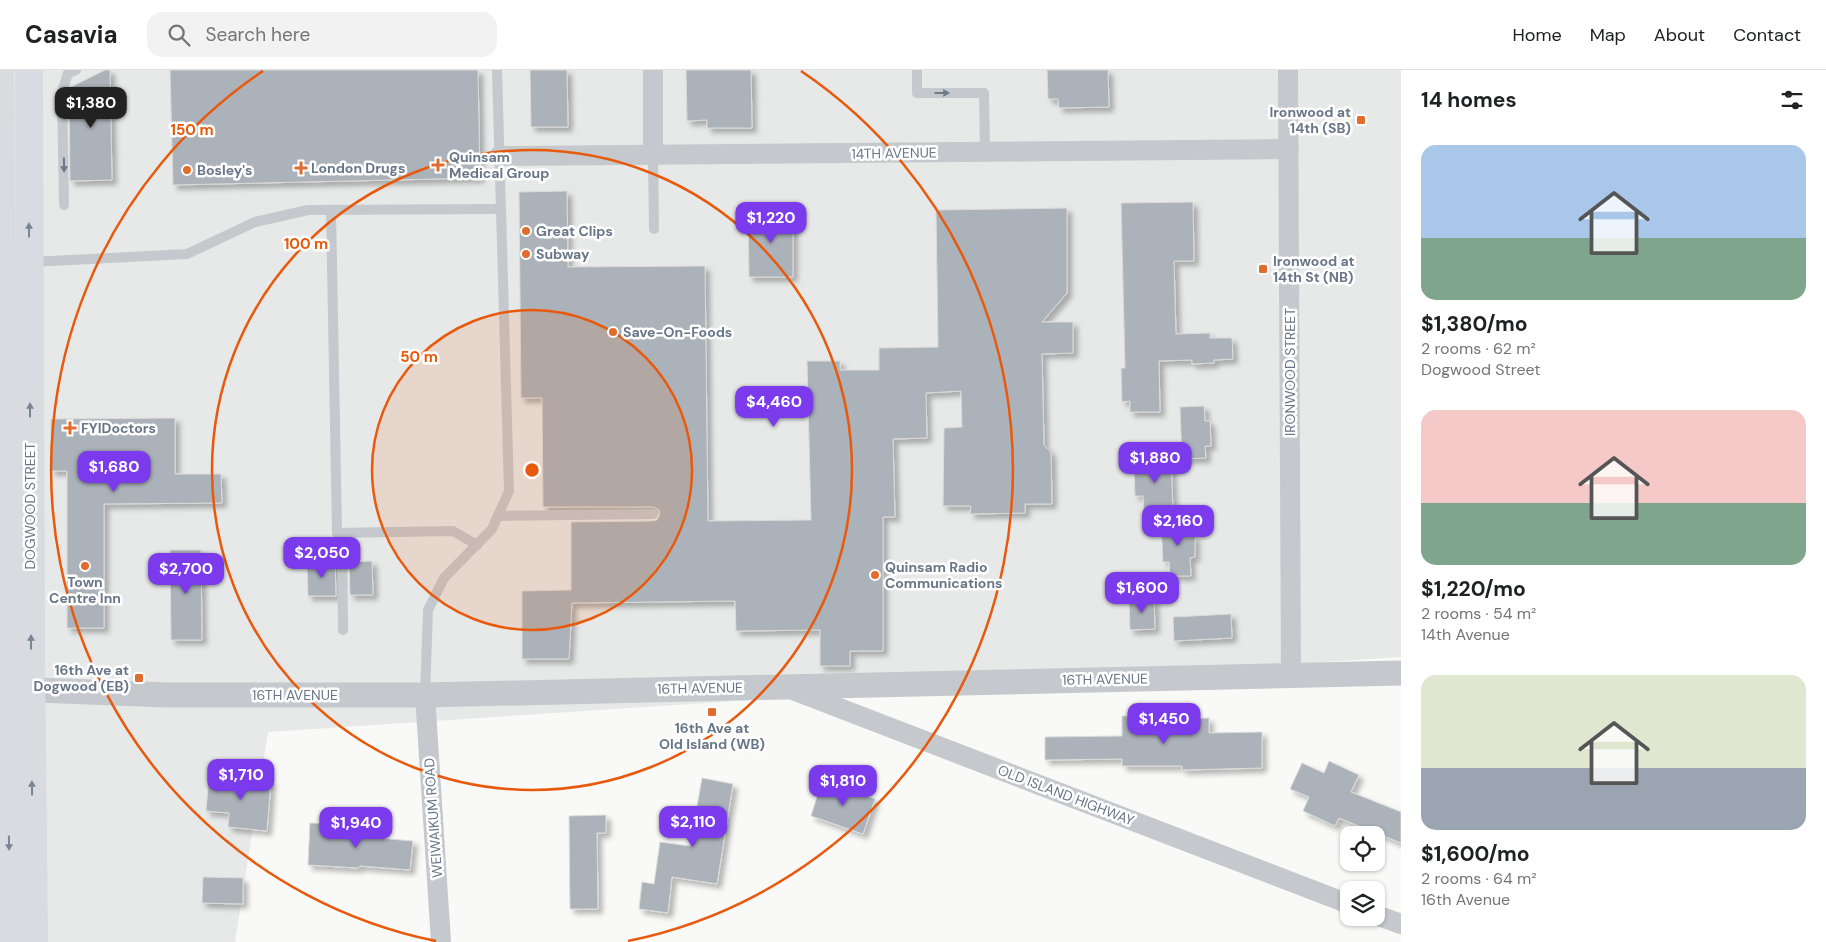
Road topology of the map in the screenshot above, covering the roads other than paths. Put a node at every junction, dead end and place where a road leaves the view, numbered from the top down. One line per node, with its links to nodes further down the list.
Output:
1 (0, 70): 10 (main road, DOGWOOD STREET)
2 (29, 70): 17 (main road, DOGWOOD STREET, one-way to 2)
3 (76, 70): 13 (lane, one-way to 13)
4 (497, 70): 12 (lane)
5 (653, 70): 11 (street)
6 (917, 70): 9 (lane, one-way to 9)
7 (1288, 70): 8 (street, IRONWOOD STREET)
8 (1289, 149): 9 (street, 14TH AVENUE); 24 (street, IRONWOOD STREET)
9 (985, 152): 11 (street, 14TH AVENUE)
10 (0, 153): 17 (main road, DOGWOOD STREET)
11 (653, 155): 12 (street, 14TH AVENUE); 16 (lane)
12 (499, 156): 14 (lane)
13 (64, 205)
14 (501, 209): 15 (lane); 19 (lane)
15 (332, 210): 17 (lane); 20 (lane)
16 (654, 229)
17 (17, 262): 26 (main road, DOGWOOD STREET)
18 (653, 514): 19 (lane)
19 (498, 516): 21 (lane)
20 (342, 533): 21 (lane); 22 (lane)
21 (477, 545): 27 (lane)
22 (343, 630)
23 (1401, 673): 24 (street, 16TH AVENUE)
24 (1291, 674): 25 (street, 16TH AVENUE)
25 (783, 686): 27 (street, 16TH AVENUE); 28 (street, OLD ISLAND HIGHWAY)
26 (12, 689): 27 (street, 16TH AVENUE); 31 (main road, DOGWOOD STREET, one-way to 31); 32 (main road, DOGWOOD STREET, one-way to 26)
27 (425, 694): 33 (street, WEIWAIKUM ROAD)
28 (1340, 901)
29 (1385, 918): 30 (street)
30 (1401, 924)
31 (11, 942)
32 (34, 942)
33 (441, 942)

